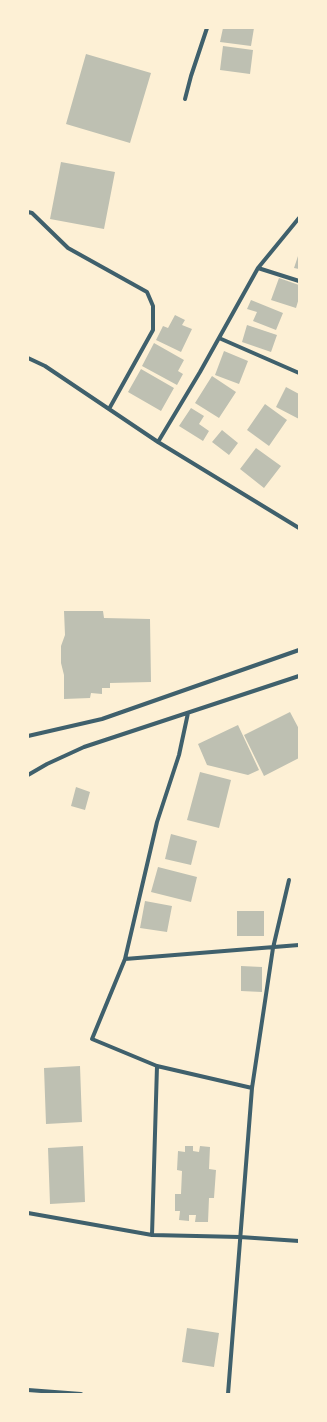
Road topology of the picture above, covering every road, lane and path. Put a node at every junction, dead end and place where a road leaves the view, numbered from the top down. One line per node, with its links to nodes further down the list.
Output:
1 (206, 28): 2 (street)
2 (185, 99)
3 (28, 212): 10 (street)
4 (299, 218): 5 (street)
5 (258, 268): 6 (street); 7 (street)
6 (299, 281)
7 (219, 338): 9 (street); 11 (street)
8 (28, 358): 10 (street)
9 (299, 373)
10 (109, 409): 11 (street)
11 (158, 442): 12 (street)
12 (299, 528)
13 (299, 650): 16 (street)
14 (299, 676): 15 (street)
15 (188, 713): 17 (street); 21 (street)
16 (28, 736)
17 (28, 775)
18 (289, 880): 20 (street)
19 (299, 945): 20 (street)
20 (273, 948): 21 (street); 23 (street)
21 (125, 959): 22 (street)
22 (157, 1066): 23 (street); 25 (street)
23 (252, 1088): 26 (street)
24 (28, 1213): 25 (street)
25 (152, 1235): 26 (street)
26 (240, 1237): 27 (street); 30 (street)
27 (299, 1241)
28 (28, 1390): 29 (street)
29 (82, 1394)
30 (228, 1394)

